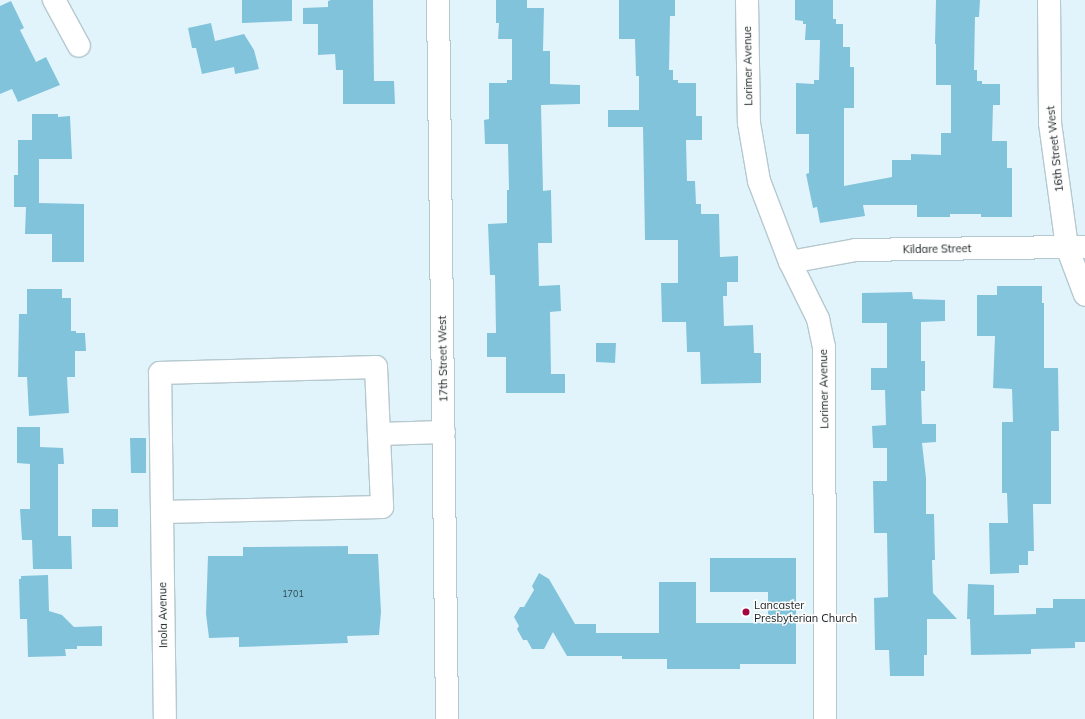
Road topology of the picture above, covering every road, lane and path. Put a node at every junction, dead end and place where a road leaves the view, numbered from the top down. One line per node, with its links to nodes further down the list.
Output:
1 (54, 0): 5 (street)
2 (438, 0): 9 (street, 17th Street West)
3 (746, 0): 7 (street, Lorimer Avenue)
4 (1049, 0): 6 (street, 16th Street West)
5 (79, 46)
6 (1076, 247): 7 (street, Kildare Street); 8 (street, 16th Street West)
7 (790, 262): 14 (street, Lorimer Avenue)
8 (1085, 294)
9 (444, 432): 10 (street); 13 (street, 17th Street West)
10 (379, 434): 11 (street); 11 (street, Inola Avenue)
11 (162, 512): 12 (street, Inola Avenue)
12 (164, 719)
13 (447, 719)
14 (825, 719)

